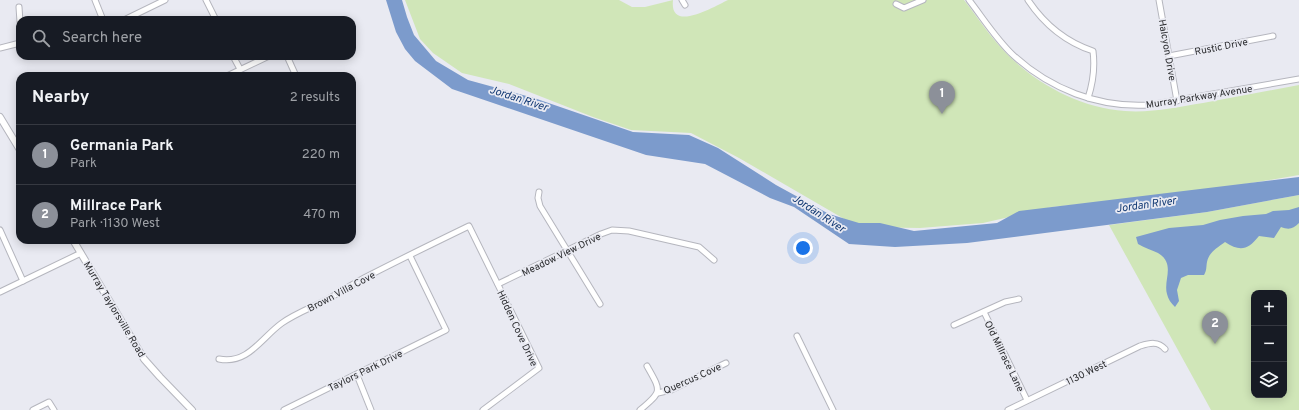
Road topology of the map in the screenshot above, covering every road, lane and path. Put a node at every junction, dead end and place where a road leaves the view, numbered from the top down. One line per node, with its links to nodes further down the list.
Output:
1 (95, 0): 13 (street)
2 (164, 0): 14 (street)
3 (206, 0): 15 (street)
4 (682, 0): 10 (street)
5 (923, 0): 9 (street)
6 (969, 0): 27 (street, Murray Parkway Avenue)
7 (1028, 0): 27 (street)
8 (1159, 0): 19 (street, Halcyon Drive)
9 (896, 4)
10 (685, 5)
11 (19, 7): 12 (street)
12 (20, 16)
13 (101, 16)
14 (132, 16)
15 (214, 16)
16 (1273, 36): 19 (street, Rustic Drive)
17 (16, 44): 18 (street)
18 (0, 48)
19 (1169, 56): 28 (street, Halcyon Drive)
20 (235, 60): 23 (street)
21 (260, 60): 23 (street)
22 (289, 60): 25 (street)
23 (240, 69): 24 (street)
24 (234, 72)
25 (294, 72)
26 (1299, 79): 28 (street, Murray Parkway Avenue)
27 (1088, 98): 28 (street, Murray Parkway Avenue)
28 (1177, 101)
29 (0, 117): 30 (street)
30 (16, 143)
31 (539, 192): 35 (street)
32 (469, 226): 37 (street, Brown Villa Cove); 40 (street, Hidden Cove Drive)
33 (0, 230): 39 (street)
34 (76, 244): 36 (street, Murray Taylorsville Road)
35 (567, 251): 38 (street, Meadow View Drive); 40 (street, Meadow View Drive); 43 (street)
36 (81, 253): 39 (street); 56 (street, Murray Taylorsville Road)
37 (410, 256): 48 (street, Brown Villa Cove); 51 (street, Taylors Park Drive)
38 (714, 260)
39 (23, 281): 41 (street)
40 (498, 284): 59 (street, Hidden Cove Drive)
41 (0, 292)
42 (1019, 299): 44 (street, Old Millrace Lane)
43 (600, 304)
44 (984, 312): 45 (street, Old Millrace Lane); 53 (street, Old Millrace Lane)
45 (954, 325)
46 (797, 336): 61 (street)
47 (1165, 349): 53 (street, 1130 West)
48 (219, 359)
49 (726, 363): 52 (street, Quercus Cove)
50 (647, 366): 52 (street)
51 (357, 375): 57 (street, Taylors Park Drive); 58 (street)
52 (658, 393): 60 (street)
53 (1027, 400): 62 (street, 1130 West)
54 (33, 410): 55 (street)
55 (54, 410)
56 (192, 410)
57 (284, 410)
58 (371, 410)
59 (483, 410)
60 (640, 410)
61 (833, 410)
62 (1008, 410)

